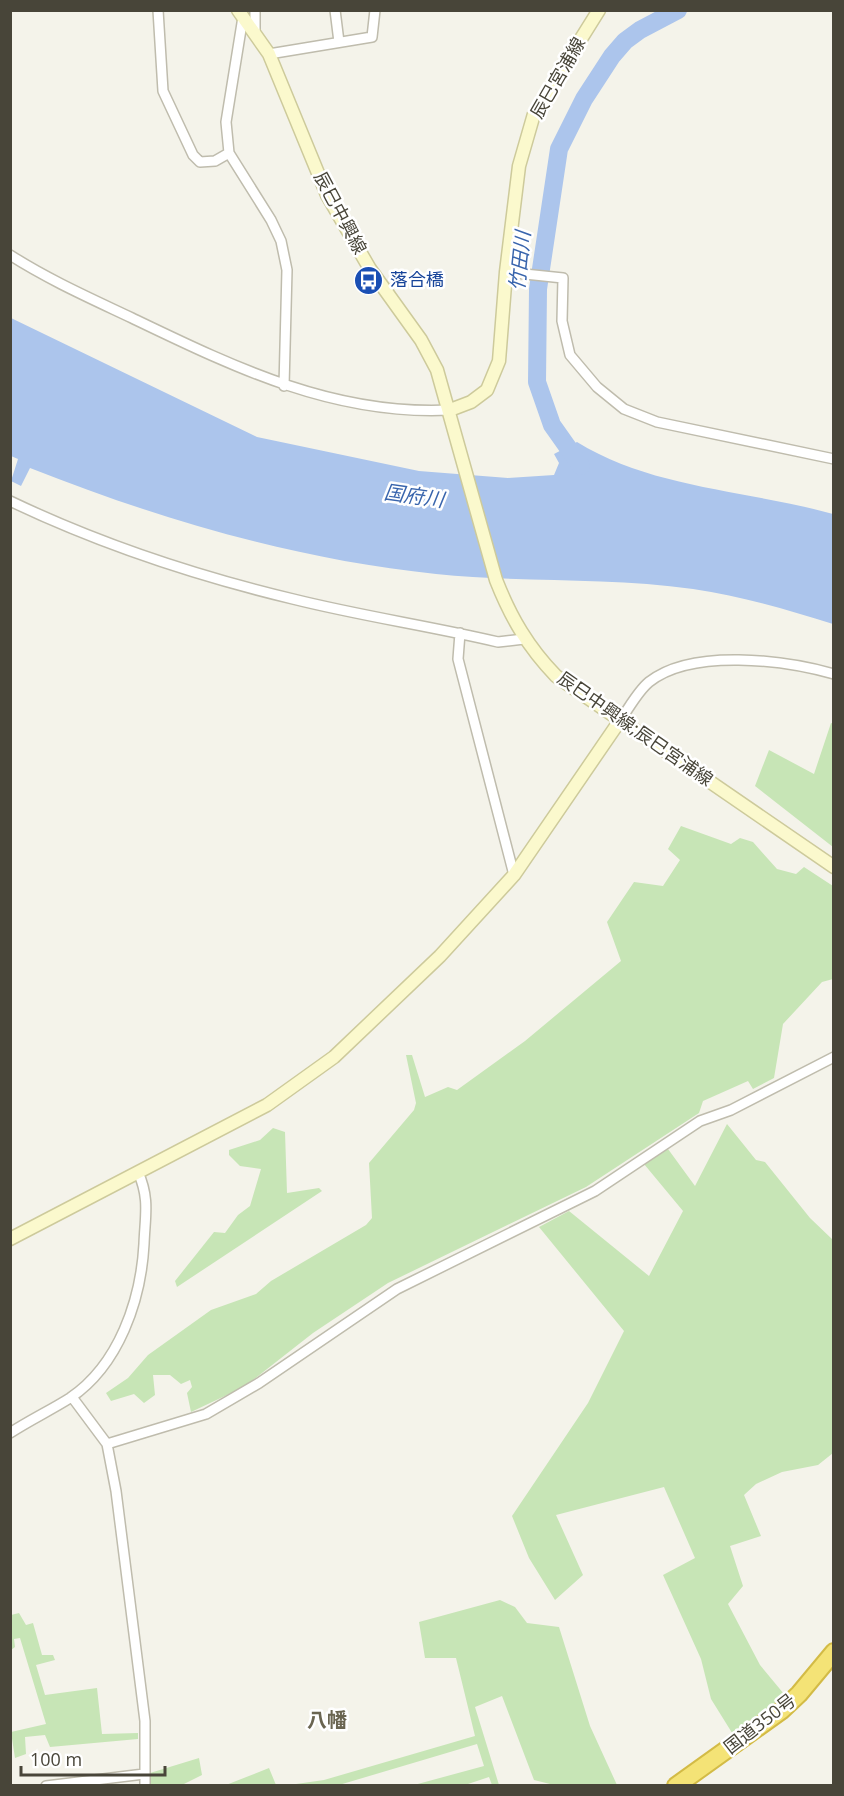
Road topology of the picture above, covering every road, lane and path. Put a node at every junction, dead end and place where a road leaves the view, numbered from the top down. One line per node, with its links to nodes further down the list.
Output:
1 (158, 10): 11 (street)
2 (255, 10): 8 (street)
3 (335, 10): 9 (street)
4 (375, 10): 9 (street)
5 (598, 10): 7 (main road, 辰巳宮浦線)
6 (240, 14): 8 (main road, 辰巳中興線); 11 (street)
7 (588, 17): 13 (main road, 辰巳宮浦線)
8 (255, 34): 10 (main road, 辰巳中興線)
9 (339, 42): 10 (street)
10 (269, 54): 15 (main road, 辰巳中興線)
11 (228, 153): 14 (street)
12 (10, 255): 14 (street)
13 (510, 272): 15 (main road, 辰巳宮浦線); 16 (street)
14 (284, 386): 15 (street)
15 (450, 410): 19 (main road, 辰巳中興線;辰巳宮浦線)
16 (834, 459)
17 (10, 501): 18 (street)
18 (460, 633): 19 (street); 23 (street)
19 (521, 634): 21 (main road, 辰巳中興線;辰巳宮浦線)
20 (834, 674): 21 (street)
21 (621, 719): 22 (main road, 辰巳中興線;辰巳宮浦線); 23 (main road)
22 (834, 867)
23 (514, 875): 25 (main road)
24 (834, 1057): 29 (street)
25 (138, 1172): 26 (main road); 27 (street)
26 (10, 1239)
27 (72, 1397): 28 (street); 29 (street)
28 (10, 1433)
29 (107, 1444): 31 (street)
30 (834, 1652): 34 (highway, 国道350号)
31 (144, 1774): 32 (street); 33 (street)
32 (46, 1785)
33 (145, 1785)
34 (676, 1785)

